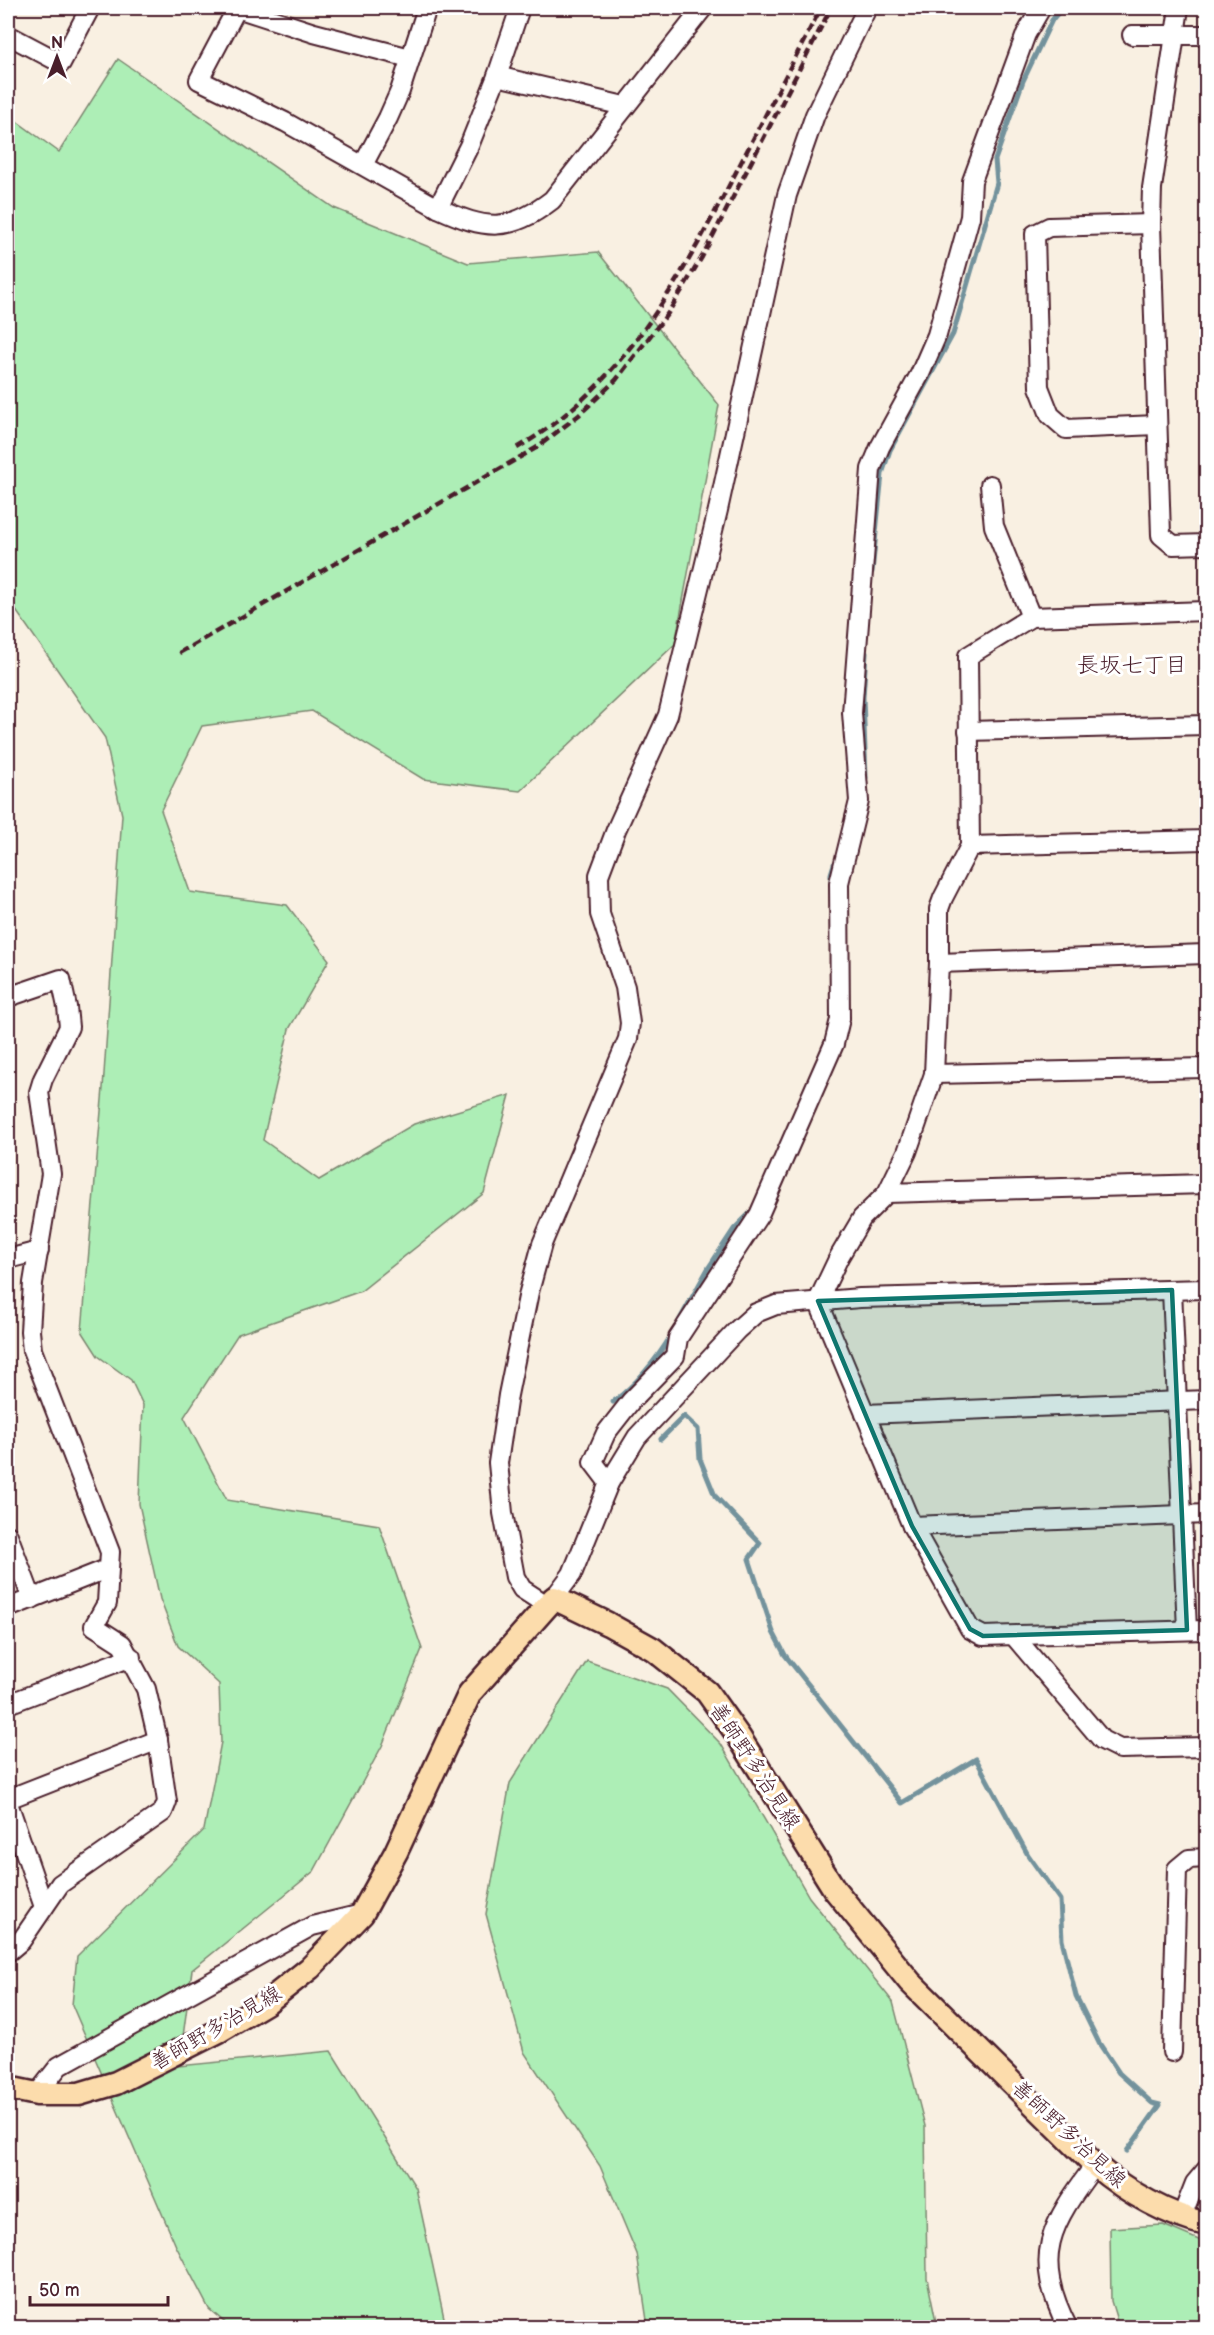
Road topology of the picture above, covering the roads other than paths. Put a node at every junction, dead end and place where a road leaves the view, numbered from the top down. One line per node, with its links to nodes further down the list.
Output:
1 (90, 8): 9 (street)
2 (236, 8): 13 (street); 16 (street)
3 (427, 8): 13 (street)
4 (520, 8): 14 (street)
5 (699, 8): 15 (street)
6 (867, 8): 50 (street)
7 (1041, 8): 43 (street)
8 (1179, 8): 12 (street)
9 (8, 35)
10 (1132, 35): 12 (street)
11 (1206, 35): 12 (street)
12 (1175, 36): 18 (street)
13 (410, 58): 16 (street)
14 (497, 76): 15 (street); 17 (street)
15 (624, 106): 17 (street)
16 (363, 165): 17 (street)
17 (438, 208)
18 (1150, 224): 19 (street); 19 (street)
19 (1156, 425): 21 (street)
20 (990, 485): 23 (street)
21 (1206, 544)
22 (1206, 611): 23 (street)
23 (1031, 617): 25 (street)
24 (1206, 725): 25 (street)
25 (968, 731): 27 (street)
26 (1206, 840): 27 (street)
27 (970, 846): 29 (street)
28 (1206, 954): 29 (street)
29 (939, 963): 32 (street)
30 (8, 997): 35 (street)
31 (1206, 1068): 32 (street)
32 (934, 1074): 34 (street)
33 (1206, 1184): 34 (street)
34 (887, 1193): 39 (street)
35 (39, 1251): 36 (street); 48 (street)
36 (8, 1259)
37 (1206, 1289): 38 (street)
38 (1172, 1290): 39 (street); 41 (street)
39 (818, 1301): 42 (street); 43 (street)
40 (1206, 1400): 41 (street)
41 (1178, 1401): 42 (street); 44 (street)
42 (865, 1414): 46 (street)
43 (609, 1483): 50 (street)
44 (1182, 1514): 45 (street); 46 (street); 52 (street)
45 (1206, 1514)
46 (912, 1526): 54 (street)
47 (8, 1534): 49 (street)
48 (109, 1568): 49 (street); 55 (street)
49 (32, 1599): 51 (street)
50 (551, 1602): 62 (main road, 善師野多治見線); 67 (main road, 善師野多治見線)
51 (8, 1608)
52 (1187, 1630): 53 (street); 54 (street)
53 (1206, 1630)
54 (1014, 1636): 58 (street)
55 (130, 1657): 56 (street); 57 (street)
56 (8, 1704)
57 (158, 1740): 59 (street); 61 (street)
58 (1206, 1747)
59 (8, 1801): 61 (street)
60 (1206, 1858): 64 (street)
61 (44, 1907): 63 (street)
62 (362, 1914): 66 (street); 66 (main road, 善師野多治見線)
63 (8, 1952)
64 (1172, 2052)
65 (8, 2088): 66 (main road, 善師野多治見線)
66 (37, 2094)
67 (1095, 2165): 69 (main road, 善師野多治見線); 71 (street)
68 (1206, 2170): 69 (street)
69 (1182, 2216): 70 (main road, 善師野多治見線)
70 (1206, 2224)
71 (1068, 2328)

